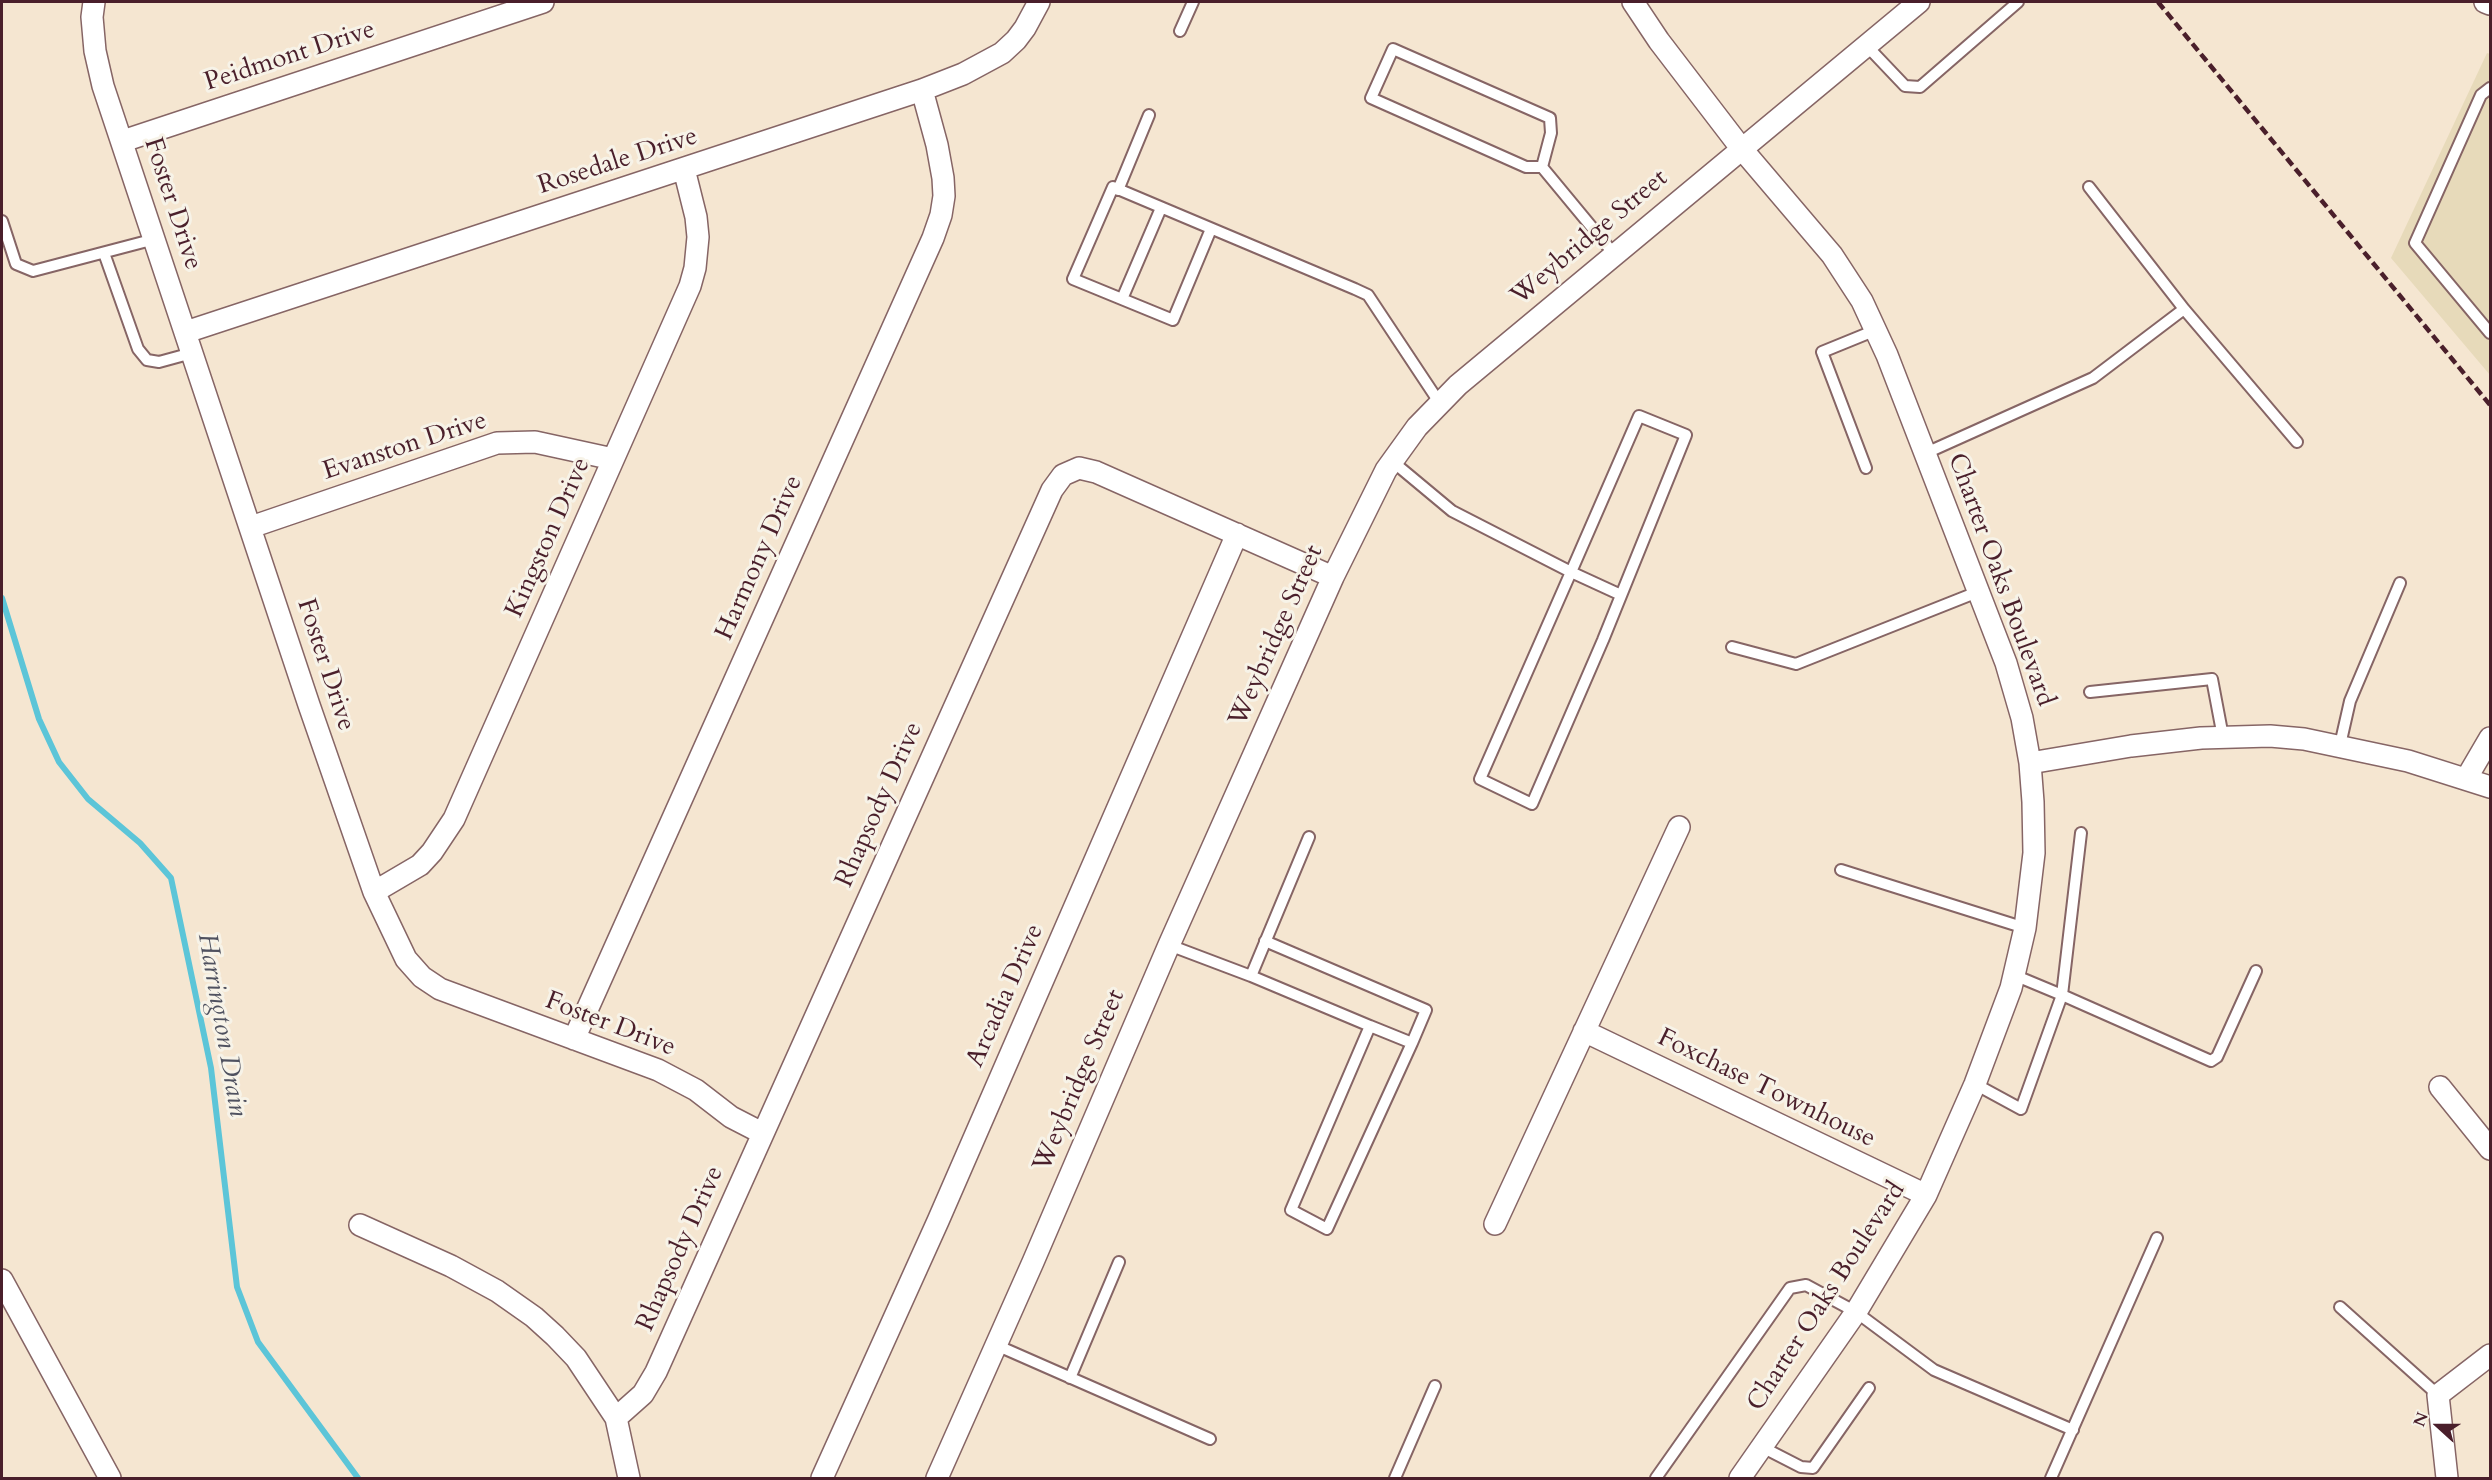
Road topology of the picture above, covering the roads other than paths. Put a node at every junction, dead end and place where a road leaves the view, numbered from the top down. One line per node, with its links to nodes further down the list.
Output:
1 (94, 2): 15 (street, Foster Drive)
2 (543, 2): 15 (street, Peidmont Drive)
3 (1039, 2): 13 (street, Rosedale Drive)
4 (1193, 2): 10 (lane)
5 (1633, 2): 16 (street, Charter Oaks Boulevard)
6 (1919, 2): 11 (street, Weybridge Street)
7 (2018, 2): 11 (lane)
8 (2485, 2): 9 (street)
9 (2490, 4)
10 (1180, 31)
11 (1866, 45): 16 (street, Weybridge Street)
12 (2490, 88): 31 (lane)
13 (922, 90): 18 (street, Rosedale Drive); 68 (street, Harmony Drive)
14 (1149, 116): 20 (lane)
15 (123, 141): 24 (street, Foster Drive)
16 (1740, 148): 26 (street, Weybridge Street); 29 (street, Charter Oaks Boulevard)
17 (1542, 167): 17 (lane); 26 (lane)
18 (684, 168): 30 (street, Rosedale Drive); 36 (street, Kingston Drive)
19 (2089, 187): 28 (lane)
20 (1118, 190): 21 (lane); 27 (lane)
21 (1161, 208): 23 (lane); 27 (lane)
22 (2, 221): 25 (lane)
23 (1212, 229): 27 (lane); 33 (lane)
24 (155, 239): 25 (lane); 30 (street, Foster Drive)
25 (104, 253): 32 (lane)
26 (1614, 254): 33 (street, Weybridge Street)
27 (1122, 299)
28 (2184, 309): 34 (lane); 35 (lane)
29 (1876, 330): 35 (street, Charter Oaks Boulevard); 38 (lane)
30 (186, 332): 32 (street, Foster Drive)
31 (2490, 333)
32 (192, 353): 39 (street, Foster Drive)
33 (1440, 402): 37 (street, Weybridge Street)
34 (2297, 442)
35 (1926, 453): 44 (street, Charter Oaks Boulevard)
36 (613, 459): 39 (street, Evanston Drive); 58 (street, Kingston Drive)
37 (1392, 461): 41 (lane); 42 (street, Weybridge Street)
38 (1866, 468)
39 (251, 527): 58 (street, Foster Drive)
40 (1237, 534): 42 (street, Rhapsody Drive); 72 (street, Rhapsody Drive); 94 (street, Arcadia Drive)
41 (1571, 572): 45 (lane); 45 (lane); 45 (lane)
42 (1333, 577): 61 (street, Weybridge Street)
43 (2400, 583): 50 (lane)
44 (1980, 591): 46 (lane); 51 (street, Charter Oaks Boulevard)
45 (1621, 595)
46 (1732, 647)
47 (2090, 692): 48 (lane)
48 (2223, 737): 50 (street); 51 (street)
49 (2490, 738): 52 (street)
50 (2340, 745): 52 (street)
51 (2030, 763): 59 (street, Charter Oaks Boulevard)
52 (2466, 778): 53 (street)
53 (2490, 787)
54 (1679, 826): 67 (street)
55 (2081, 833): 65 (lane)
56 (1309, 837): 60 (lane)
57 (1841, 870): 59 (lane)
58 (374, 892): 68 (street, Foster Drive)
59 (2025, 928): 63 (street, Charter Oaks Boulevard)
60 (1265, 941): 64 (lane); 69 (lane)
61 (1169, 945): 64 (lane); 82 (street, Weybridge Street)
62 (2256, 971): 65 (lane)
63 (2014, 975): 65 (lane); 70 (street, Charter Oaks Boulevard)
64 (1251, 976): 66 (lane)
65 (2062, 995): 70 (lane)
66 (1370, 1026): 69 (lane); 69 (lane)
67 (1584, 1031): 74 (street, Foxchase Townhouse); 75 (street)
68 (574, 1039): 72 (street, Foster Drive)
69 (1412, 1043)
70 (1975, 1084): 74 (street, Charter Oaks Boulevard)
71 (2440, 1087): 73 (street)
72 (762, 1133): 88 (street, Rhapsody Drive)
73 (2490, 1149)
74 (1926, 1195): 81 (street, Charter Oaks Boulevard)
75 (1495, 1224)
76 (360, 1225): 88 (street)
77 (2157, 1238): 89 (lane)
78 (1119, 1262): 84 (lane)
79 (2, 1280): 92 (street)
80 (2340, 1307): 87 (lane)
81 (1856, 1312): 89 (lane); 91 (street, Charter Oaks Boulevard); 97 (lane)
82 (996, 1346): 84 (lane); 95 (street, Weybridge Street)
83 (2490, 1355): 87 (street)
84 (1071, 1378): 90 (lane)
85 (1434, 1386): 96 (lane)
86 (1869, 1388): 91 (lane)
87 (2438, 1395): 100 (street)
88 (616, 1418): 93 (street)
89 (2073, 1430): 99 (lane)
90 (1210, 1439)
91 (1762, 1447): 98 (street, Charter Oaks Boulevard)
92 (110, 1479)
93 (629, 1479)
94 (822, 1479)
95 (937, 1479)
96 (1395, 1479)
97 (1656, 1479)
98 (1740, 1479)
99 (2051, 1479)
100 (2447, 1479)

